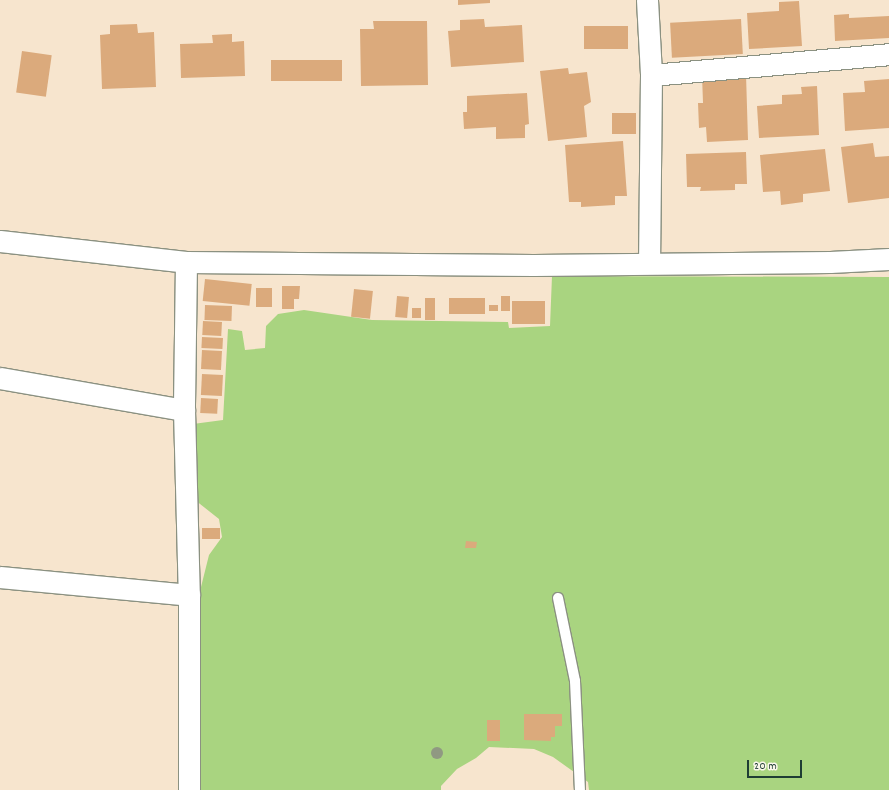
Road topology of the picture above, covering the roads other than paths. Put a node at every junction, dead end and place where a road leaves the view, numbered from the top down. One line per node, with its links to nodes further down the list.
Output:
1 (647, 0): 3 (street)
2 (889, 54): 3 (street)
3 (652, 75): 7 (street)
4 (0, 241): 6 (street)
5 (889, 259): 7 (street)
6 (186, 262): 7 (street); 9 (street)
7 (649, 263)
8 (0, 378): 9 (street)
9 (184, 410): 11 (street)
10 (0, 577): 11 (street)
11 (189, 595): 13 (street)
12 (558, 598): 14 (lane)
13 (189, 790)
14 (580, 790)

